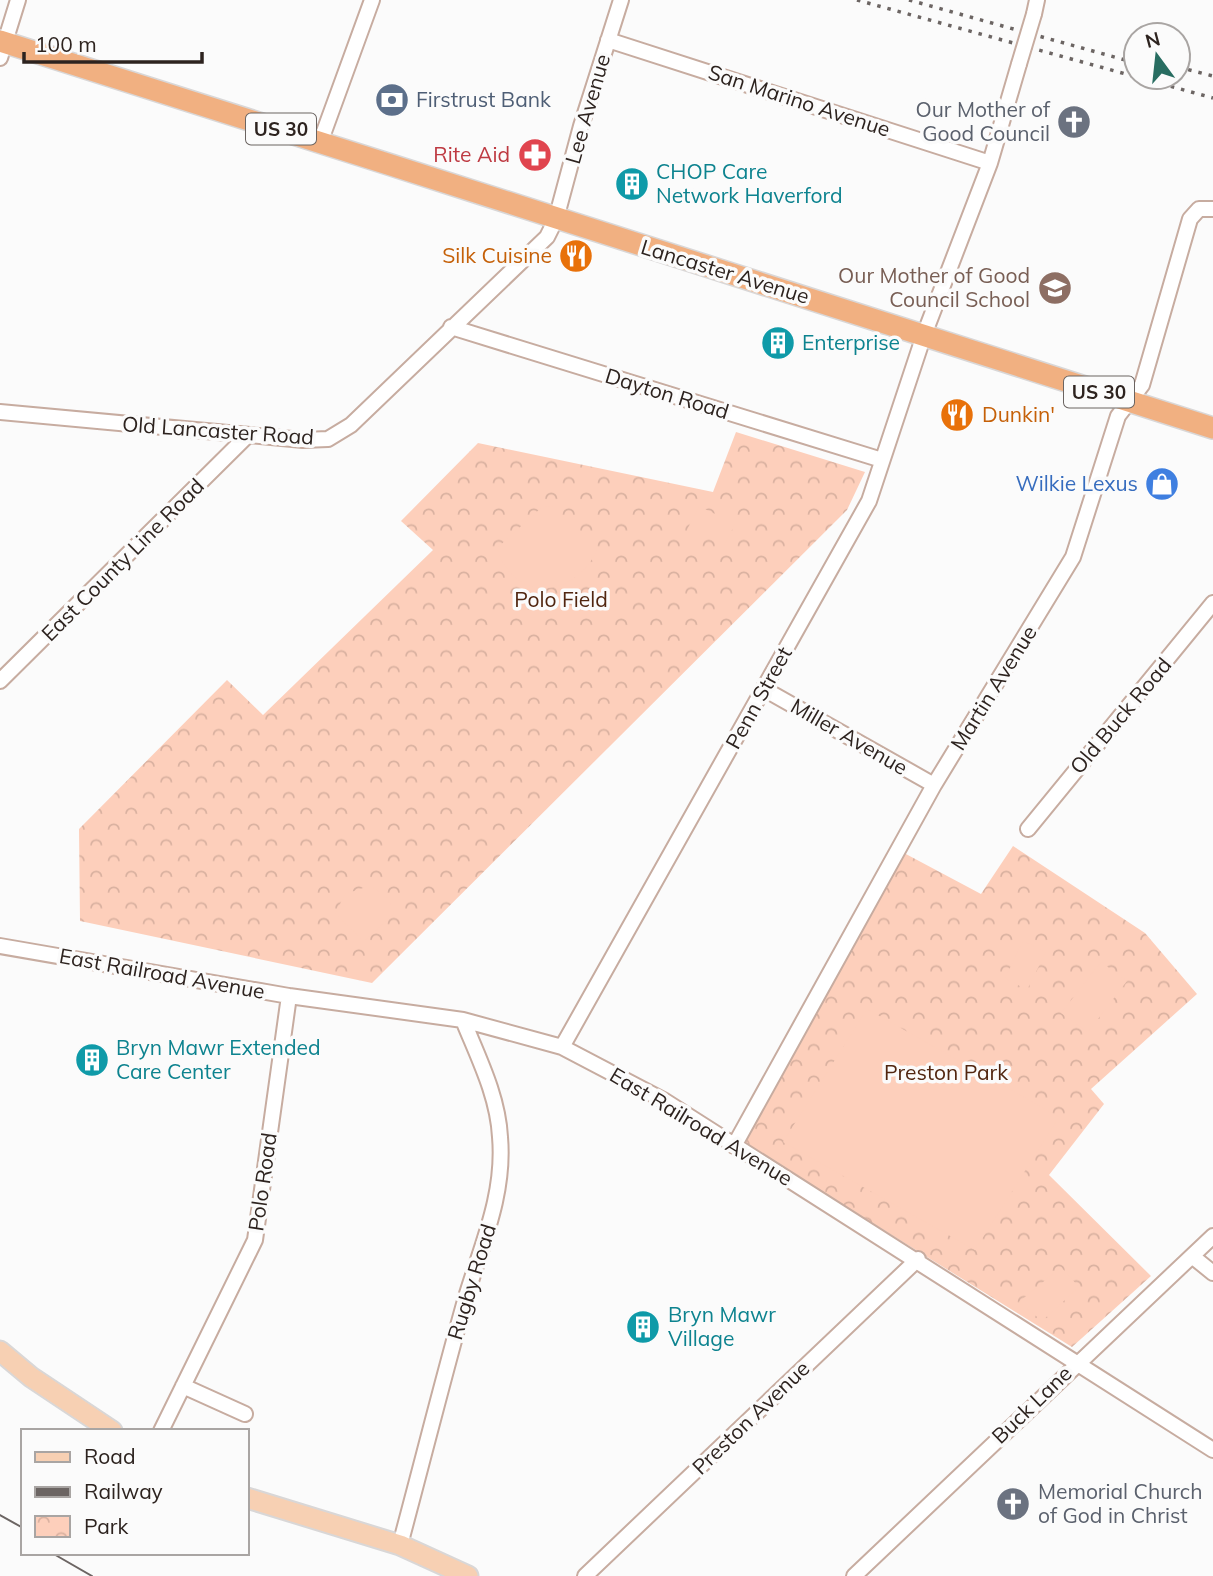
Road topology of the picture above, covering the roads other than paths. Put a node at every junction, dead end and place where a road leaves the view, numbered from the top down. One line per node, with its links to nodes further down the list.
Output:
1 (18, 0): 6 (street)
2 (372, 0): 7 (street)
3 (621, 0): 5 (street, Lee Avenue)
4 (1035, 7): 8 (street, Penn Street, bridge)
5 (608, 40): 8 (street, San Marino Avenue); 10 (street, Lee Avenue)
6 (2, 47): 7 (highway, US 30)
7 (321, 140): 10 (highway, US 30)
8 (990, 163): 12 (street, Penn Street)
9 (1206, 209): 13 (street, Martin Avenue)
10 (556, 219): 11 (street, Old Lancaster Road); 12 (highway, Lancaster Avenue / US 30)
11 (452, 327): 16 (street, Old Lancaster Road); 17 (street, Dayton Road)
12 (925, 335): 13 (highway, Lancaster Avenue / US 30); 17 (street, Penn Street)
13 (1127, 401): 15 (highway, Lancaster Avenue / US 30); 21 (street, Martin Avenue)
14 (0, 412): 16 (street, Old Lancaster Road)
15 (1213, 428)
16 (246, 437): 19 (street, East County Line Road)
17 (882, 460): 20 (street, Penn Street)
18 (1213, 603): 22 (street, Old Buck Road)
19 (0, 681)
20 (764, 689): 21 (street, Miller Avenue); 26 (street, Penn Street)
21 (934, 785): 27 (street, Martin Avenue)
22 (1027, 828)
23 (0, 946): 24 (street, East Railroad Avenue)
24 (289, 996): 25 (street, East Railroad Avenue); 34 (street, Polo Road)
25 (463, 1020): 26 (street, East Railroad Avenue); 40 (street, Rugby Road)
26 (562, 1048): 27 (street, East Railroad Avenue)
27 (734, 1146): 30 (street, East Railroad Avenue)
28 (1213, 1236): 29 (street, Buck Lane)
29 (1192, 1256): 31 (street); 33 (street, Buck Lane)
30 (918, 1259): 33 (street, East Railroad Avenue); 42 (street, Preston Avenue)
31 (1213, 1273)
32 (0, 1351): 36 (main road)
33 (1077, 1363): 38 (street, East Railroad Avenue); 43 (street, Buck Lane)
34 (183, 1386): 35 (street); 37 (street, Polo Road)
35 (246, 1414)
36 (109, 1429)
37 (162, 1429)
38 (1213, 1450)
39 (248, 1498): 40 (main road)
40 (400, 1545): 41 (main road)
41 (468, 1576)
42 (585, 1576)
43 (853, 1576)

